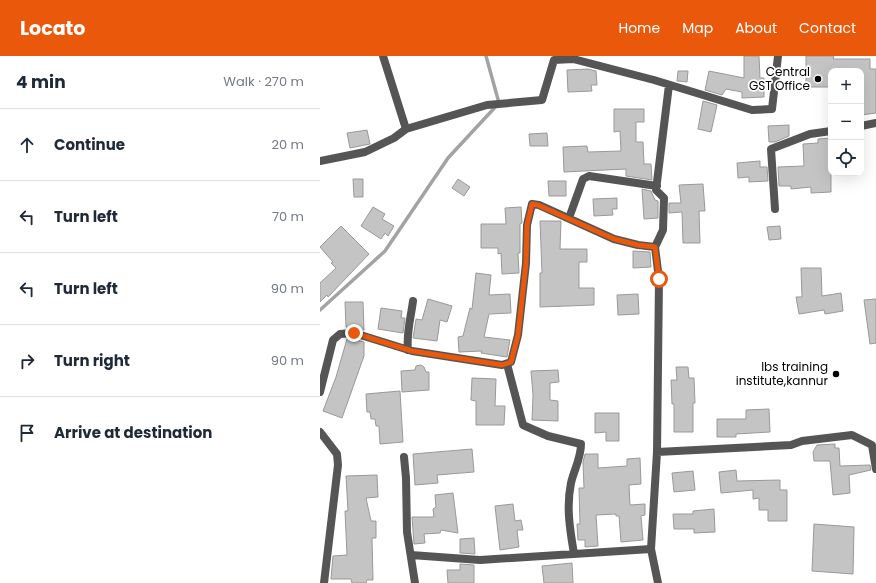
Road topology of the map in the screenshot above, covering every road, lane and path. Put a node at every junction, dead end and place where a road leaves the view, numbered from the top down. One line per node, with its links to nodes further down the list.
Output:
1 (383, 56): 6 (street)
2 (778, 56): 3 (street)
3 (669, 85): 6 (street); 9 (street)
4 (876, 123): 5 (street)
5 (864, 125)
6 (406, 129): 8 (street)
7 (828, 131): 10 (street)
8 (320, 161)
9 (657, 186): 11 (street); 12 (street)
10 (775, 210)
11 (568, 218): 12 (street); 15 (street)
12 (655, 247): 18 (street)
13 (413, 301): 14 (street)
14 (408, 350): 15 (street); 16 (street)
15 (507, 364): 22 (street)
16 (320, 392)
17 (320, 432): 24 (street)
18 (657, 452): 20 (street); 21 (street)
19 (404, 457): 23 (street)
20 (876, 469)
21 (651, 549): 22 (street); 26 (street)
22 (574, 554): 23 (street)
23 (411, 555): 25 (street)
24 (324, 583)
25 (415, 583)
26 (658, 583)

